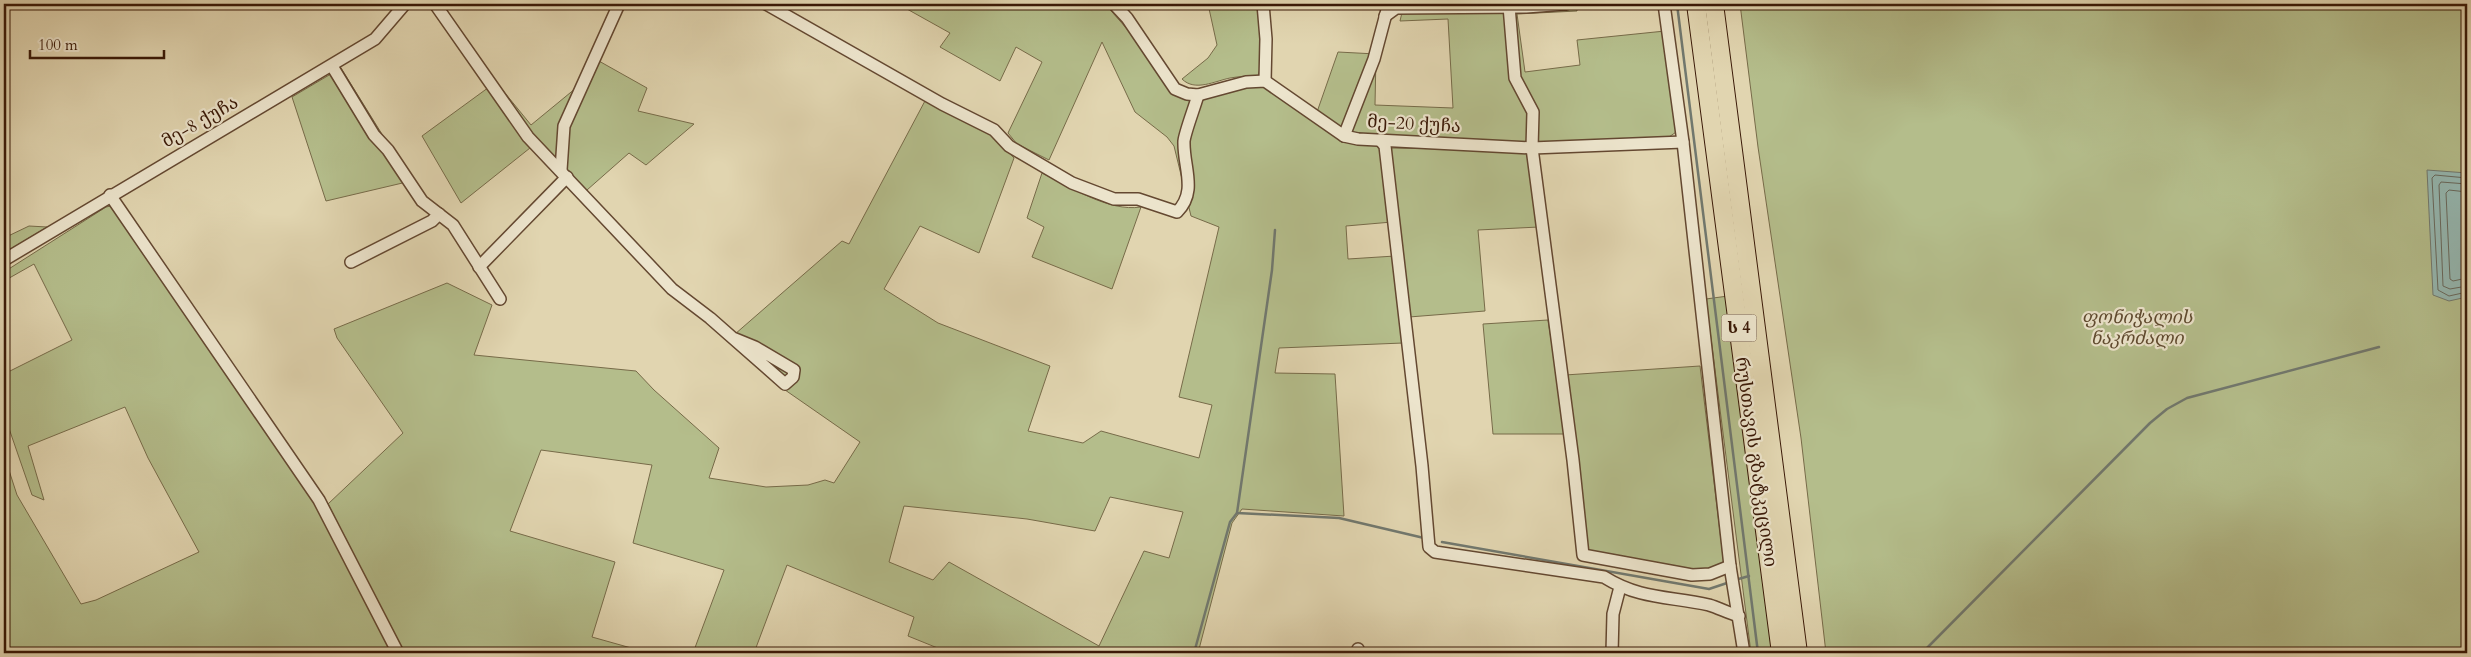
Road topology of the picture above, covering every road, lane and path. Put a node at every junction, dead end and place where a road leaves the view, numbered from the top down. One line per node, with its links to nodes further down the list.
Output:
1 (405, 4): 14 (street, მე-8 ქუჩა)
2 (435, 4): 21 (street)
3 (619, 4): 21 (street)
4 (766, 4): 16 (street)
5 (1114, 4): 16 (street)
6 (1263, 4): 15 (street)
7 (1390, 4): 13 (street)
8 (1566, 4): 12 (street)
9 (1664, 4): 19 (street)
10 (1696, 4): 35 (highway, რუსთავის გზატკეცილი / ს 4)
11 (1714, 4): 36 (highway, რუსთავის გზატკეცილი / ს 4)
12 (1513, 6): 13 (street); 20 (street)
13 (1385, 16): 17 (street)
14 (332, 66): 22 (street, მე-8 ქუჩა); 23 (street)
15 (1265, 81): 16 (street); 17 (street, მე-20 ქუჩა)
16 (1198, 95)
17 (1344, 136): 18 (street, მე-20 ქუჩა)
18 (1380, 140): 20 (street, მე-20 ქუჩა); 30 (street)
19 (1683, 142): 20 (street, მე-20 ქუჩა); 29 (street)
20 (1532, 148): 29 (street)
21 (564, 174): 26 (street); 28 (street)
22 (110, 195): 24 (street, მე-8 ქუჩა); 32 (street)
23 (439, 214): 25 (street); 26 (street)
24 (4, 260)
25 (351, 262)
26 (479, 267): 27 (street)
27 (500, 299)
28 (732, 338): 28 (street)
29 (1731, 570): 31 (street)
30 (1620, 587): 31 (street); 33 (street)
31 (1739, 616): 34 (street)
32 (398, 653)
33 (1612, 653)
34 (1744, 653)
35 (1781, 653)
36 (1798, 653)

